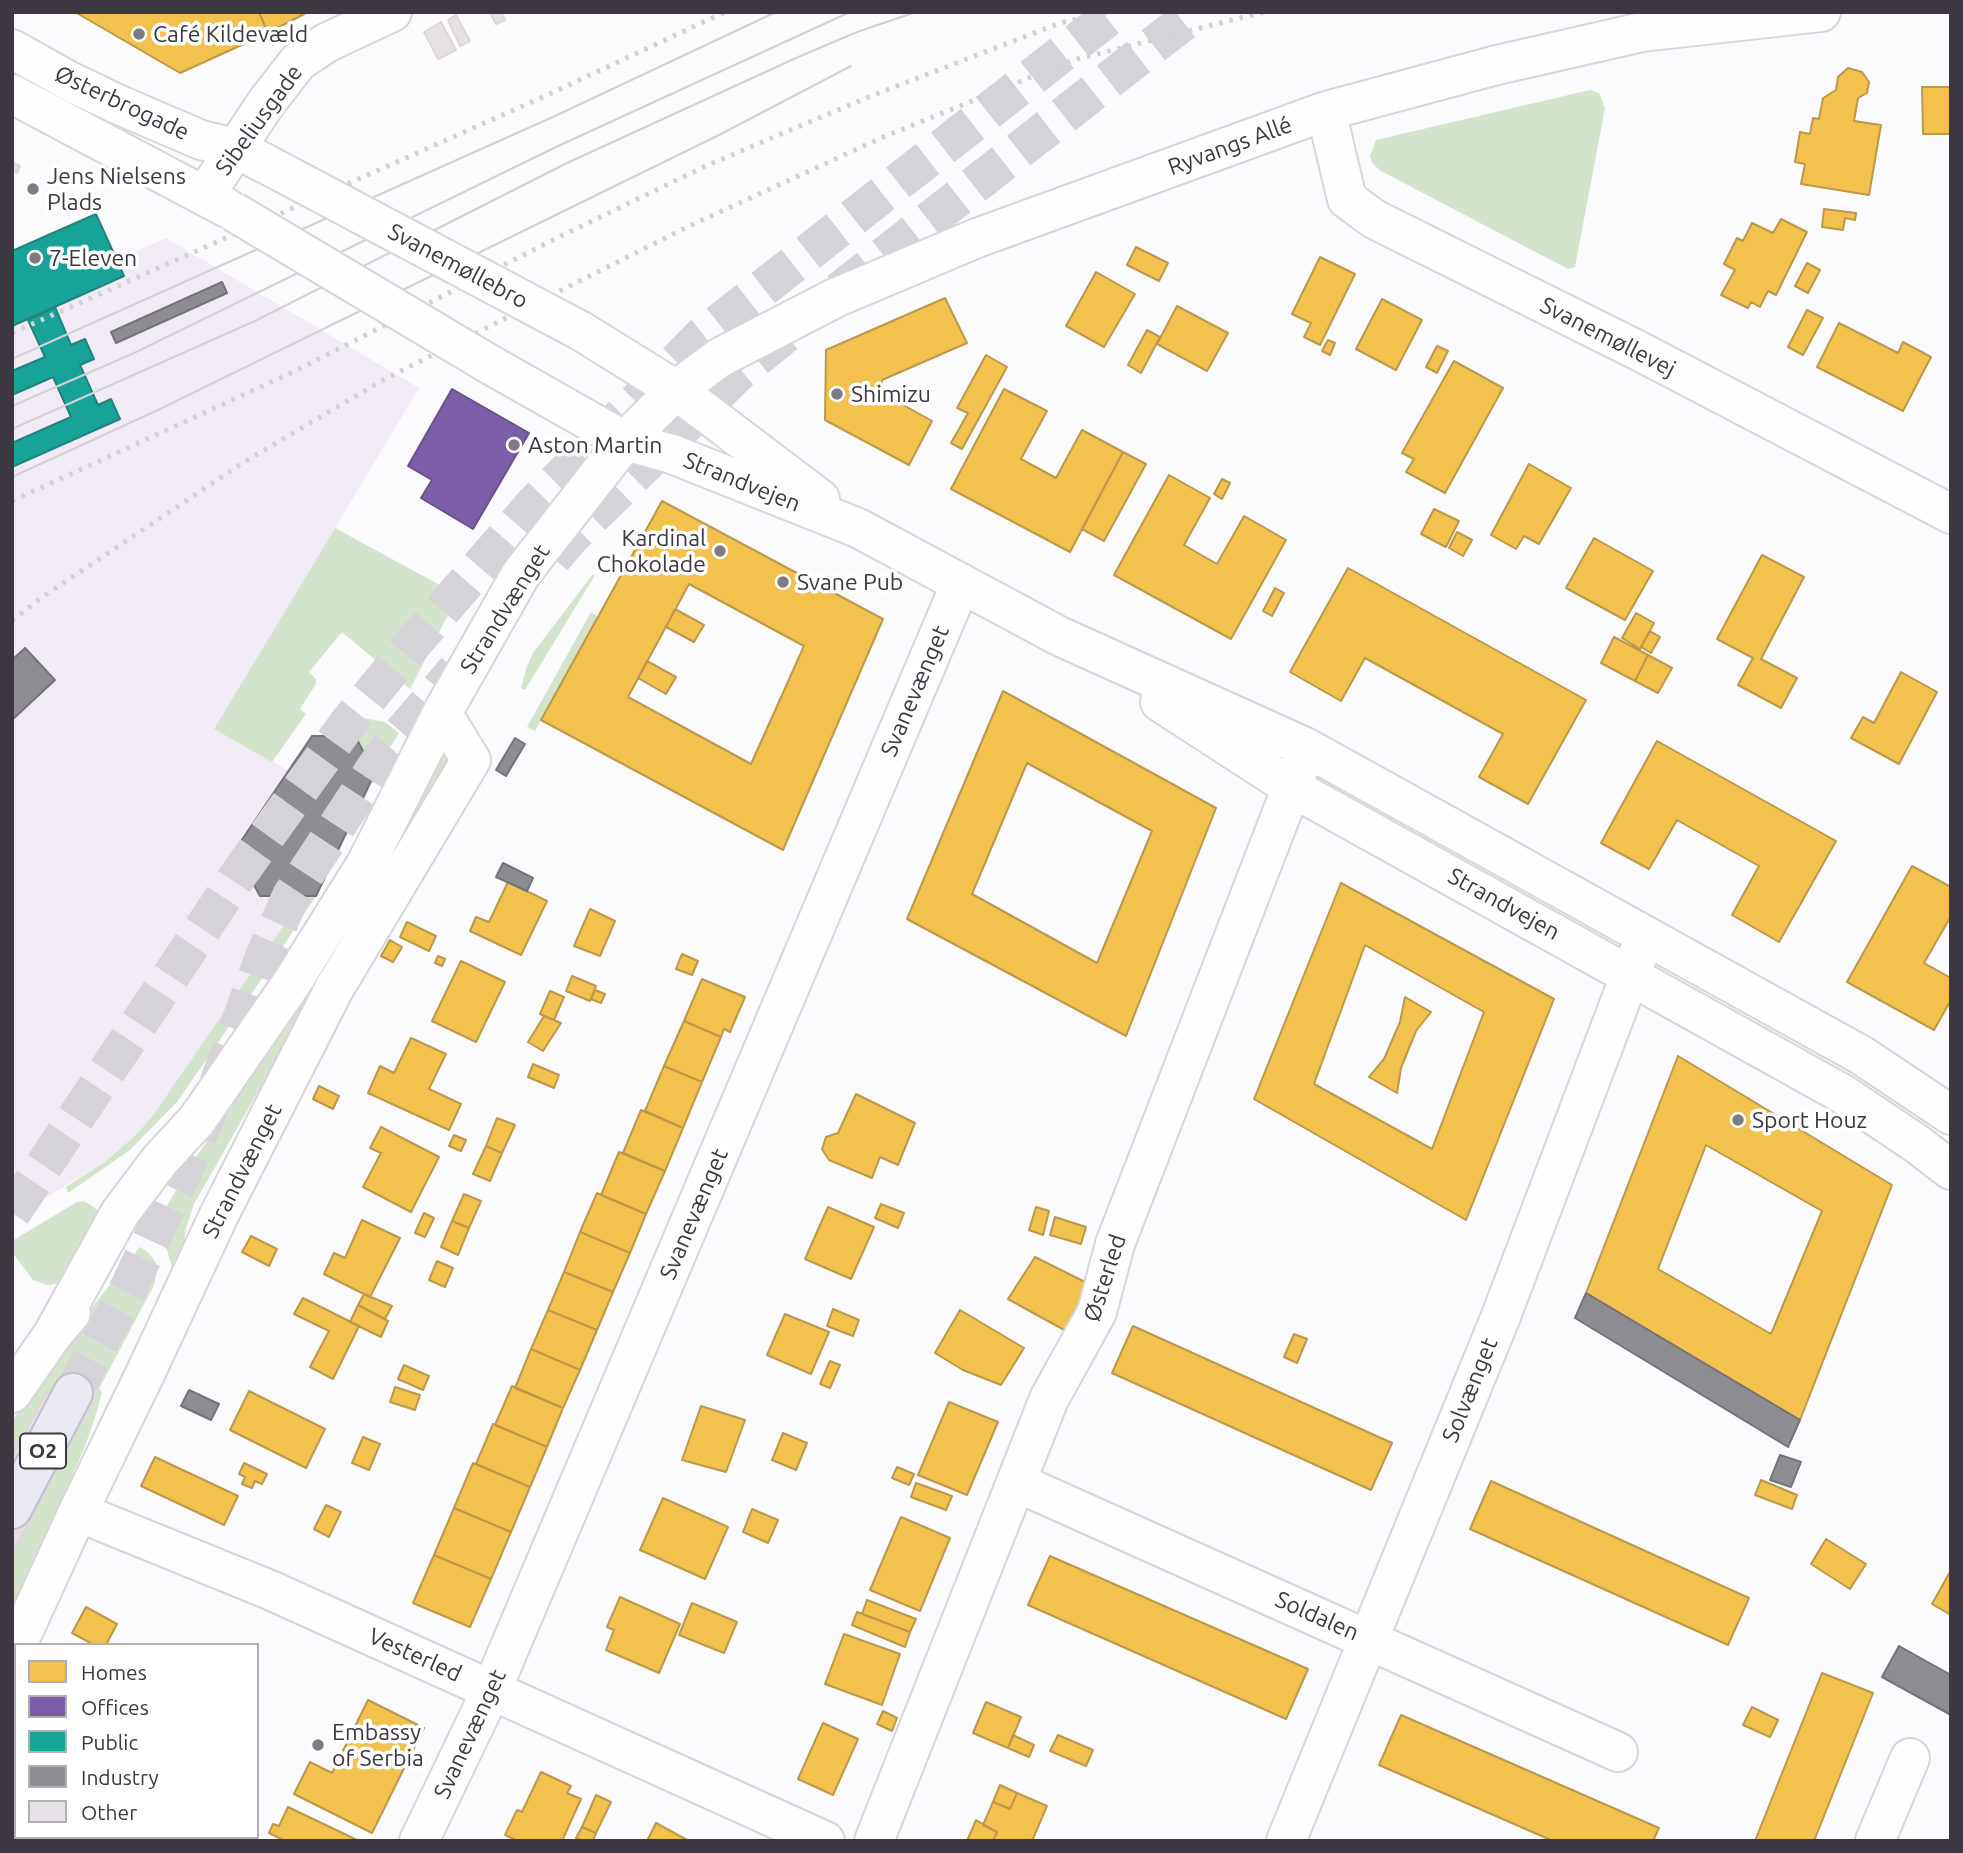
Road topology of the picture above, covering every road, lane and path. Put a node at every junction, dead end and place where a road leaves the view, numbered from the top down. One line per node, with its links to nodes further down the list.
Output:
1 (392, 12): 6 (street, Sibeliusgade)
2 (1821, 12): 5 (street, Ryvangs Allé)
3 (12, 49): 6 (street, Østerbrogade)
4 (12, 94): 7 (street, Østerbrogade)
5 (1326, 111): 8 (street, Ryvangs Allé); 10 (street, Svanemøllevej)
6 (251, 156): 7 (street, Sibeliusgade); 8 (street, Svanemøllebro, bridge)
7 (220, 204): 9 (street, bridge)
8 (677, 390): 9 (street, Ryvangs Allé); 11 (street, Strandvejen)
9 (625, 441): 11 (street, Strandvejen); 14 (street, Strandvænget)
10 (1951, 514)
11 (858, 528): 12 (street, Strandvejen)
12 (961, 583): 13 (street, Strandvejen); 28 (street, Svanevænget)
13 (1059, 636): 15 (street, Strandvejen); 16 (street, Strandvejen)
14 (442, 713): 21 (street, Strandvænget); 25 (street, Strandvænget)
15 (1307, 748): 16 (street, Østerled); 17 (street, Strandvejen)
16 (1291, 787): 18 (street, Strandvejen); 23 (street, Østerled)
17 (1645, 936): 18 (street, Solvænget); 19 (street, Strandvejen)
18 (1630, 974): 20 (street, Strandvejen); 26 (street, Solvænget)
19 (1951, 1115)
20 (1951, 1170)
21 (12, 1393)
22 (74, 1393): 24 (highway, O2)
23 (1016, 1482): 26 (street, Soldalen); 33 (street, Østerled)
24 (12, 1509)
25 (78, 1512): 27 (street, Strandvænget); 28 (street, Vesterled)
26 (1370, 1639): 29 (street, Soldalen); 34 (street, Solvænget)
27 (19, 1643)
28 (492, 1689): 31 (street, Svanevænget); 32 (street, Vesterled)
29 (1618, 1752)
30 (1910, 1758): 35 (street)
31 (418, 1841)
32 (825, 1841)
33 (874, 1841)
34 (1286, 1841)
35 (1875, 1841)

